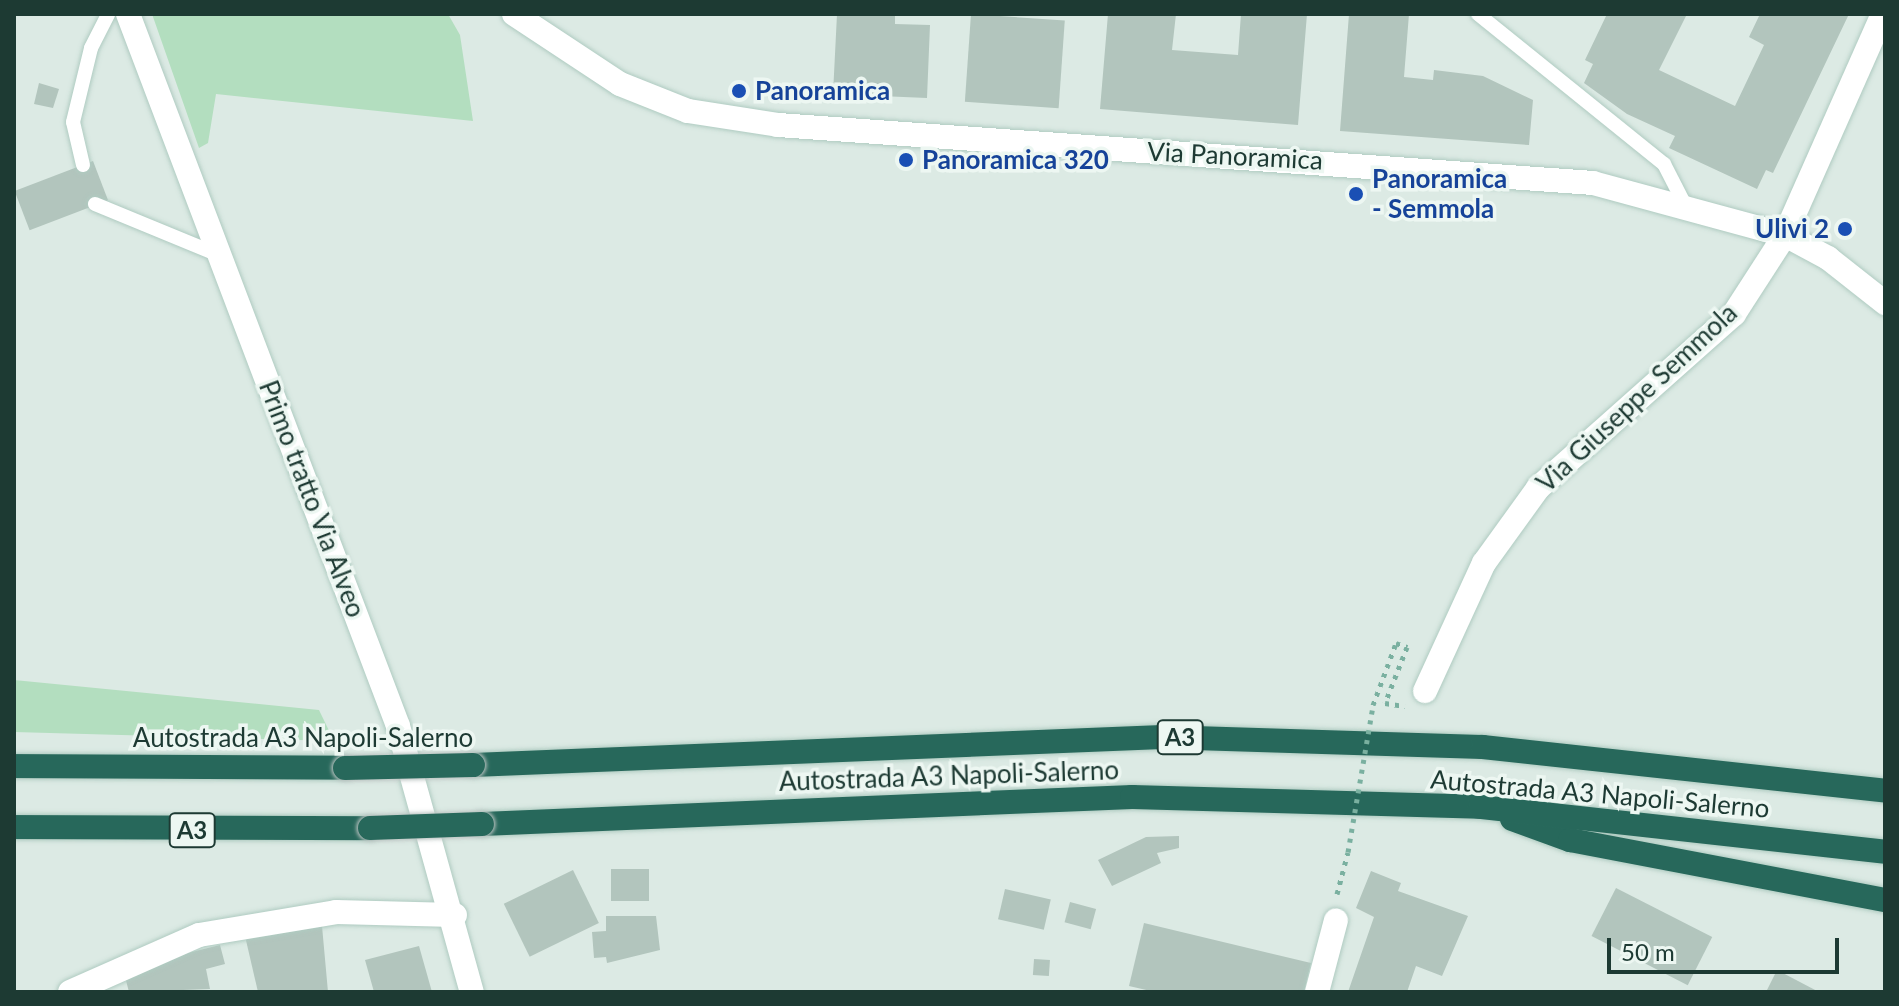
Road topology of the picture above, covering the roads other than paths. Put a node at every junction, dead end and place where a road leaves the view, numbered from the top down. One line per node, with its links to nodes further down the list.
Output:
1 (108, 14): 6 (lane)
2 (128, 14): 10 (street, Primo tratto Via Alveo)
3 (514, 14): 8 (street, Via Panoramica)
4 (1478, 14): 8 (lane)
5 (1883, 14): 9 (street, Via Giuseppe Semmola)
6 (83, 165)
7 (95, 204): 10 (lane)
8 (1685, 205): 9 (street, Via Panoramica)
9 (1785, 235): 11 (street, Via Panoramica); 12 (street, Via Giuseppe Semmola)
10 (219, 255): 19 (street, Primo tratto Via Alveo)
11 (1885, 303)
12 (1425, 691)
13 (14, 766): 14 (highway, Autostrada A3 Napoli-Salerno / A3, bridge)
14 (1885, 791)
15 (1480, 807): 16 (highway, Autostrada A3 Napoli-Salerno / A3, bridge); 17 (highway, Autostrada A3 Napoli-Salerno / A3); 18 (highway)
16 (14, 827)
17 (1885, 852)
18 (1885, 900)
19 (455, 915): 21 (street); 22 (street, Primo tratto Via Alveo)
20 (1336, 920): 23 (street)
21 (70, 992)
22 (472, 992)
23 (1317, 992)

